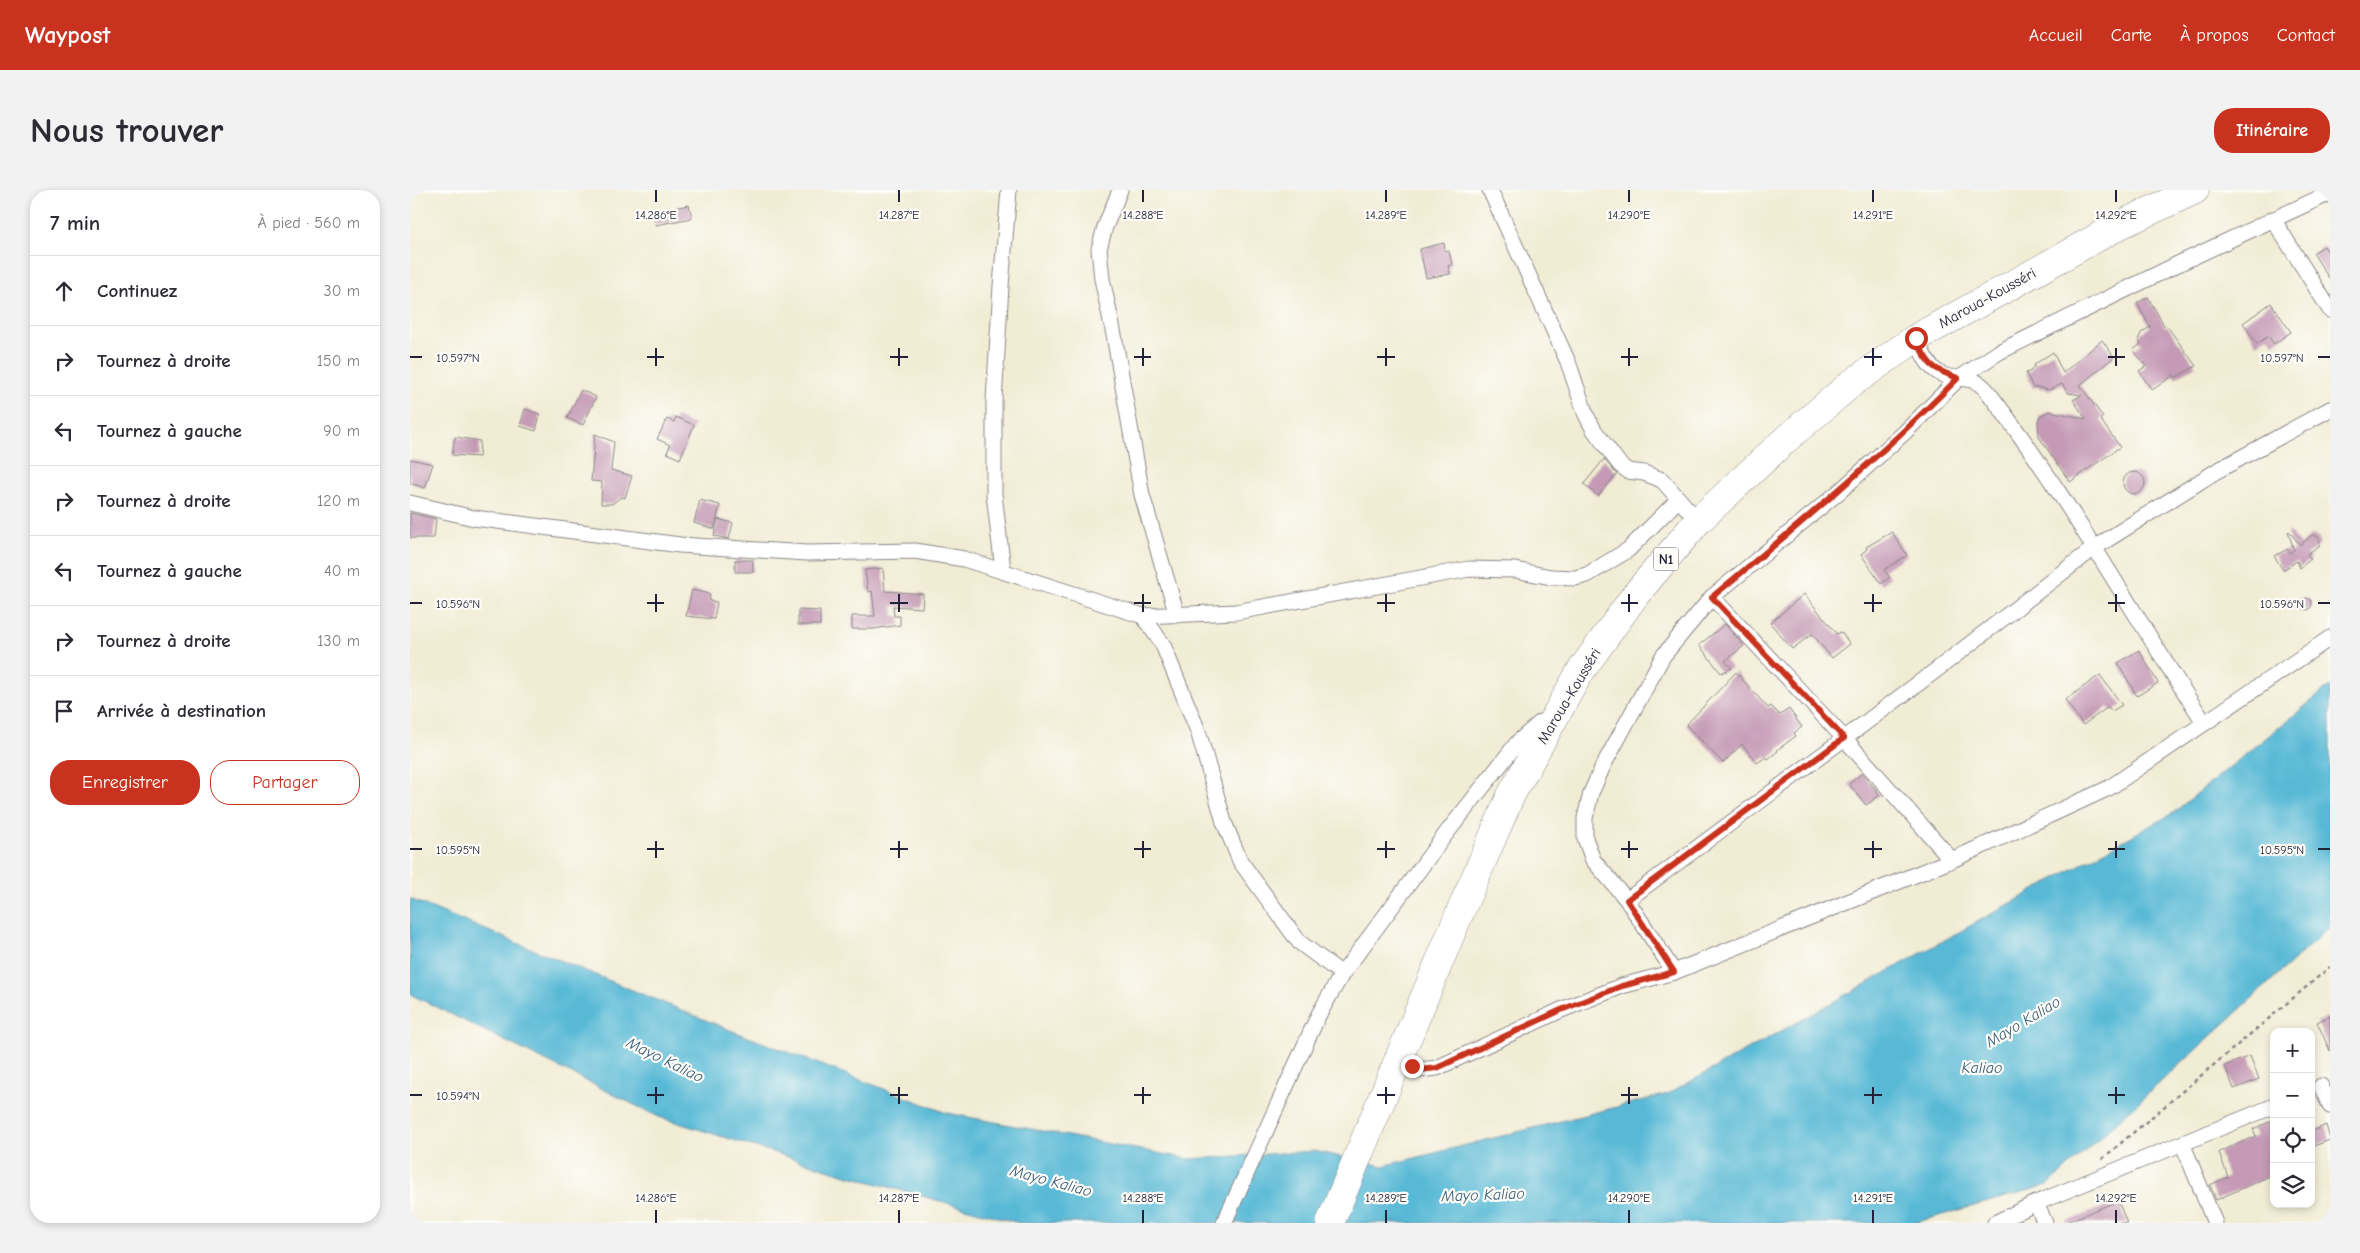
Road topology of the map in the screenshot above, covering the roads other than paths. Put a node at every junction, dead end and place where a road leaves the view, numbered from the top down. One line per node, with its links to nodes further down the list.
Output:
1 (1009, 190): 15 (street)
2 (1120, 190): 17 (street)
3 (1490, 190): 11 (street)
4 (2195, 190): 8 (highway, Maroua-Kousséri / N1)
5 (2330, 193): 6 (street)
6 (2273, 219): 7 (street); 9 (street)
7 (2330, 310)
8 (1916, 338): 9 (street); 13 (highway, Maroua-Kousséri / N1)
9 (1958, 378): 14 (street); 16 (street)
10 (2330, 409): 14 (street)
11 (1678, 500): 13 (street); 17 (street)
12 (410, 503): 15 (street)
13 (1698, 521): 20 (highway, Maroua-Kousséri / N1)
14 (2094, 548): 21 (street); 22 (street)
15 (1003, 570): 18 (street)
16 (1712, 597): 22 (street); 24 (street)
17 (1177, 615): 18 (street)
18 (1143, 616): 26 (street)
19 (2330, 638): 21 (street)
20 (1556, 717): 26 (street); 27 (highway, Maroua-Kousséri / N1)
21 (2204, 722): 23 (street)
22 (1844, 738): 23 (street); 24 (street)
23 (1952, 860): 25 (street)
24 (1627, 900): 25 (street)
25 (1674, 972): 27 (street)
26 (1342, 974): 33 (street)
27 (1399, 1058): 34 (highway, Maroua-Kousséri / N1)
28 (2321, 1086): 29 (street)
29 (2330, 1106)
30 (2270, 1108): 31 (street)
31 (2183, 1145): 32 (street); 37 (street)
32 (2036, 1203): 35 (street); 36 (street)
33 (1224, 1223)
34 (1330, 1223)
35 (1995, 1223)
36 (2045, 1223)
37 (2216, 1223)

